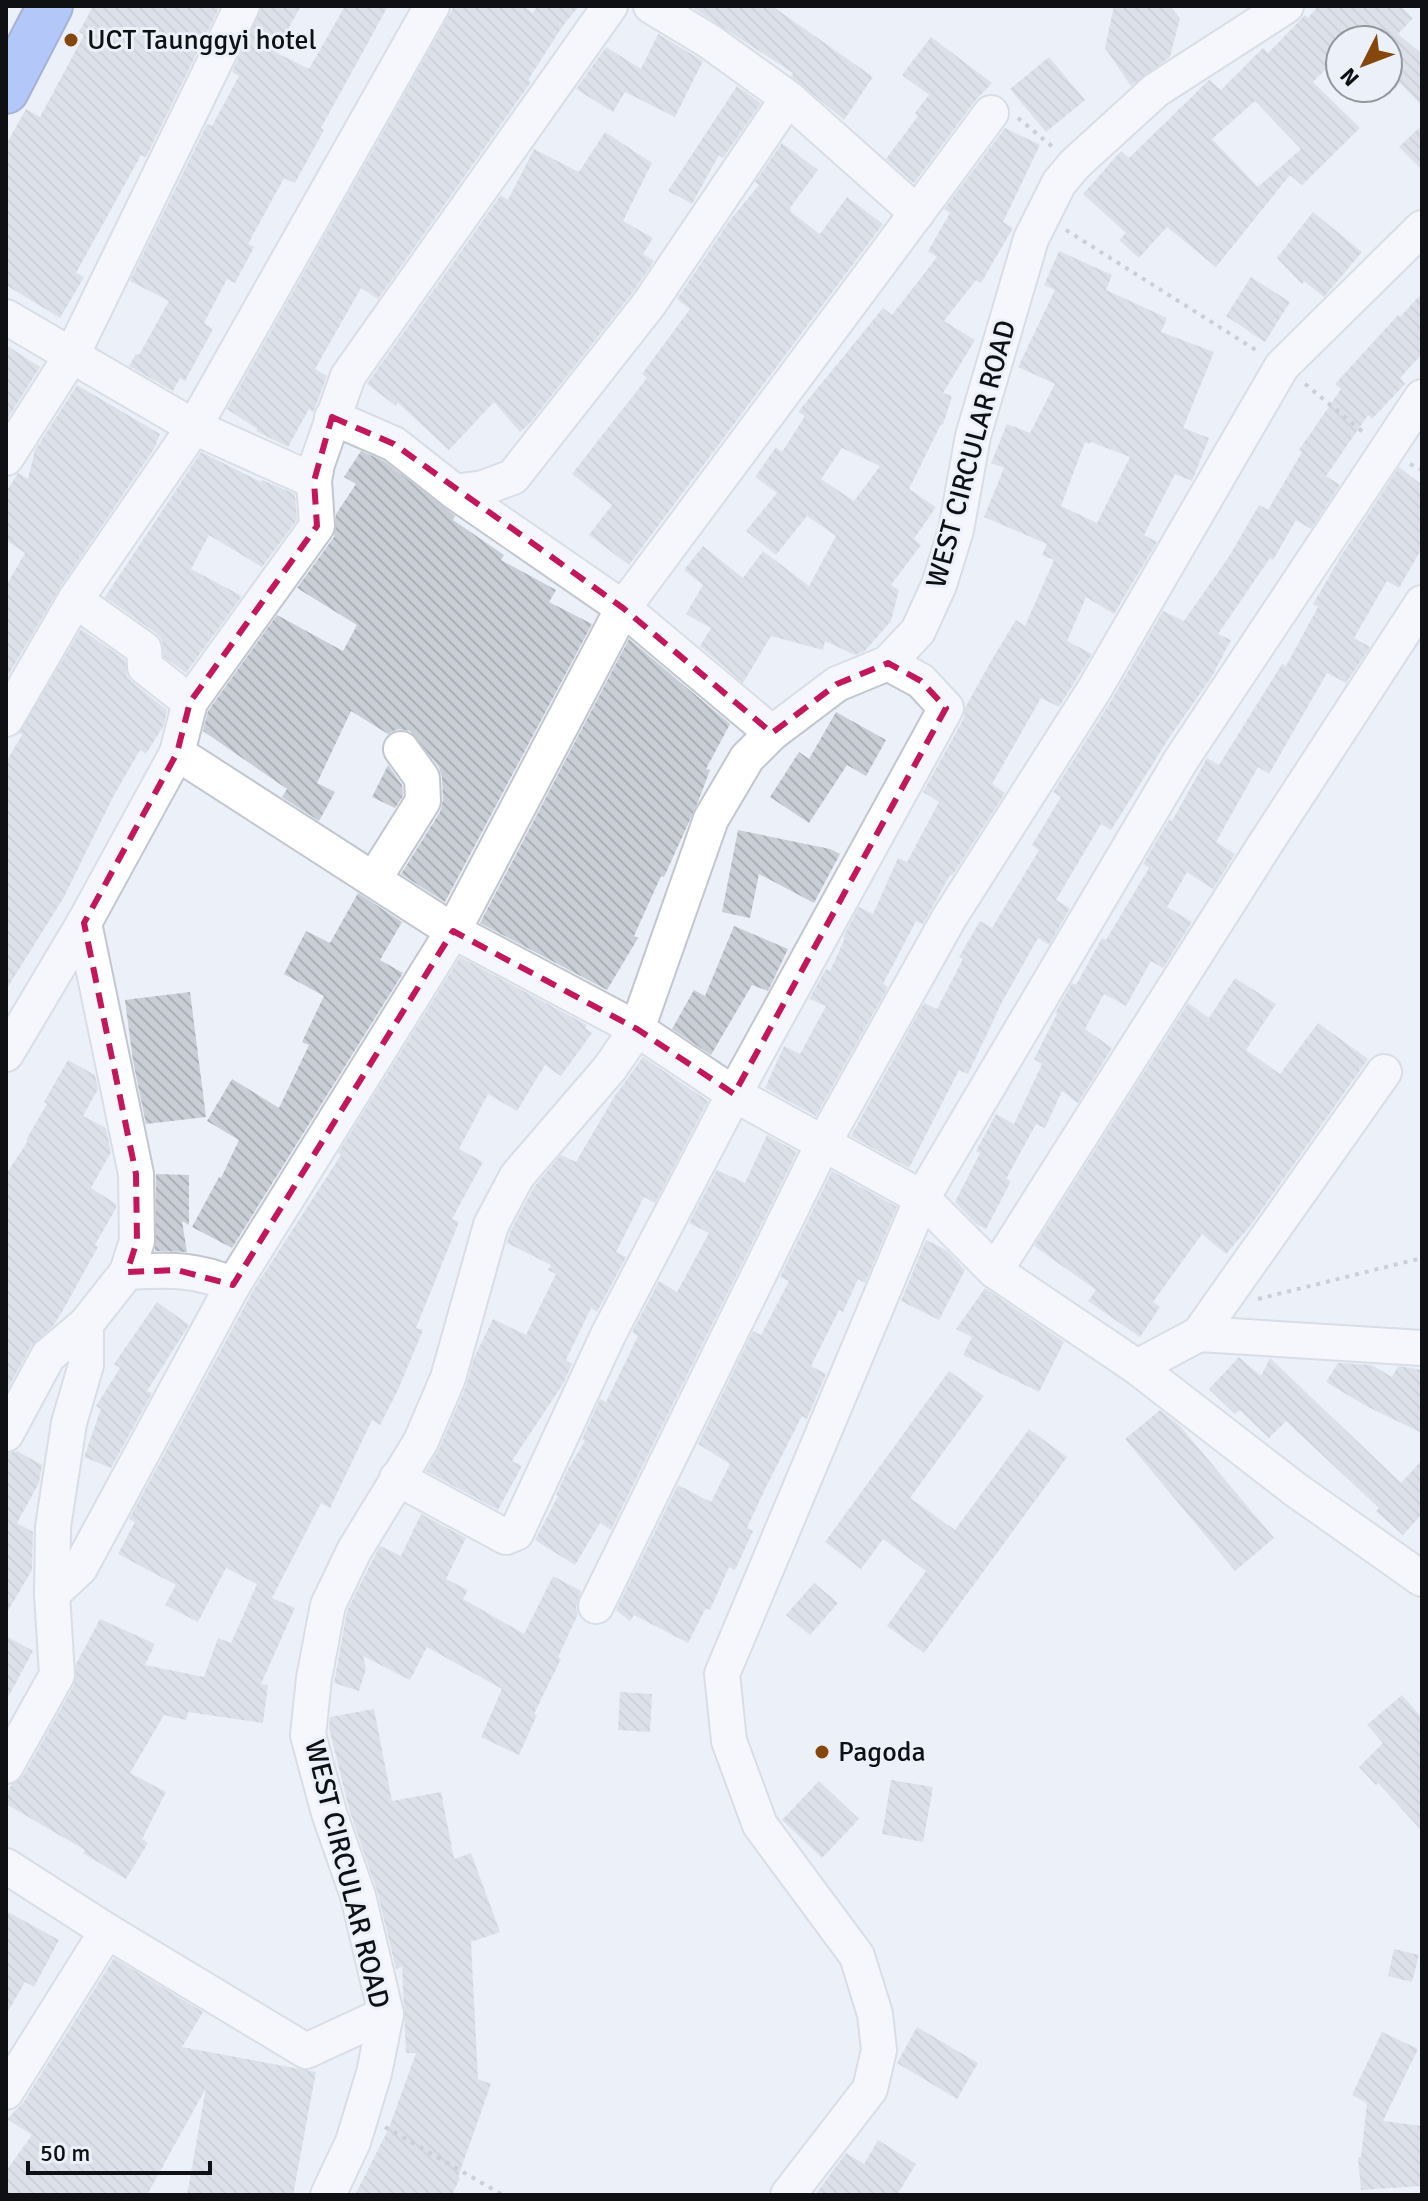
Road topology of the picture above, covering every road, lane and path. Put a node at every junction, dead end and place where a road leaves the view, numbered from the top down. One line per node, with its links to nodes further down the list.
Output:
1 (50, 6): 7 (highway)
2 (242, 6): 15 (street)
3 (432, 6): 19 (street)
4 (610, 6): 18 (street)
5 (651, 6): 8 (street)
6 (1286, 6): 10 (street, WEST CIRCULAR ROAD)
7 (6, 91)
8 (788, 98): 11 (street); 24 (street)
9 (1002, 114): 10 (path); 11 (street)
10 (1075, 164): 12 (street, WEST CIRCULAR ROAD)
11 (917, 213): 27 (street)
12 (1041, 214): 16 (path); 28 (street, WEST CIRCULAR ROAD)
13 (1422, 228): 16 (street)
14 (6, 317): 15 (street)
15 (72, 355): 19 (street); 21 (street)
16 (1282, 366): 20 (path); 41 (street)
17 (1422, 397): 20 (street)
18 (332, 417): 23 (street); 24 (street)
19 (194, 427): 23 (street); 25 (street)
20 (1387, 450): 22 (path); 42 (street)
21 (6, 458)
22 (1422, 470)
23 (314, 481): 29 (street)
24 (455, 492): 27 (street)
25 (75, 600): 29 (street); 30 (street)
26 (1422, 603): 44 (street)
27 (623, 608): 31 (street); 36 (street)
28 (888, 663): 31 (street, WEST CIRCULAR ROAD); 40 (street)
29 (190, 702): 33 (street)
30 (6, 719)
31 (772, 733): 37 (street, WEST CIRCULAR ROAD)
32 (401, 749): 34 (street)
33 (177, 753): 34 (street); 35 (street)
34 (374, 879): 36 (street)
35 (84, 923): 38 (street); 45 (street)
36 (453, 931): 37 (street); 46 (street)
37 (637, 1029): 40 (street); 52 (street, WEST CIRCULAR ROAD)
38 (6, 1054)
39 (1384, 1072): 47 (street)
40 (734, 1094): 41 (street); 52 (street)
41 (823, 1144): 42 (street); 55 (street)
42 (922, 1198): 44 (street); 64 (street)
43 (1422, 1258): 47 (path)
44 (995, 1271): 50 (street)
45 (127, 1272): 46 (street); 48 (street)
46 (233, 1285): 54 (street)
47 (1208, 1322): 49 (street); 50 (street)
48 (86, 1324): 51 (street); 54 (street)
49 (1422, 1348)
50 (1137, 1367): 53 (street)
51 (6, 1434)
52 (397, 1478): 59 (street, WEST CIRCULAR ROAD)
53 (1422, 1579)
54 (52, 1594): 56 (street)
55 (596, 1606)
56 (6, 1766)
57 (6, 1866): 58 (street)
58 (107, 1931): 59 (street); 60 (street)
59 (386, 2014): 61 (street, WEST CIRCULAR ROAD)
60 (6, 2092)
61 (362, 2114): 62 (street, WEST CIRCULAR ROAD); 63 (path)
62 (328, 2195)
63 (503, 2195)
64 (788, 2195)

